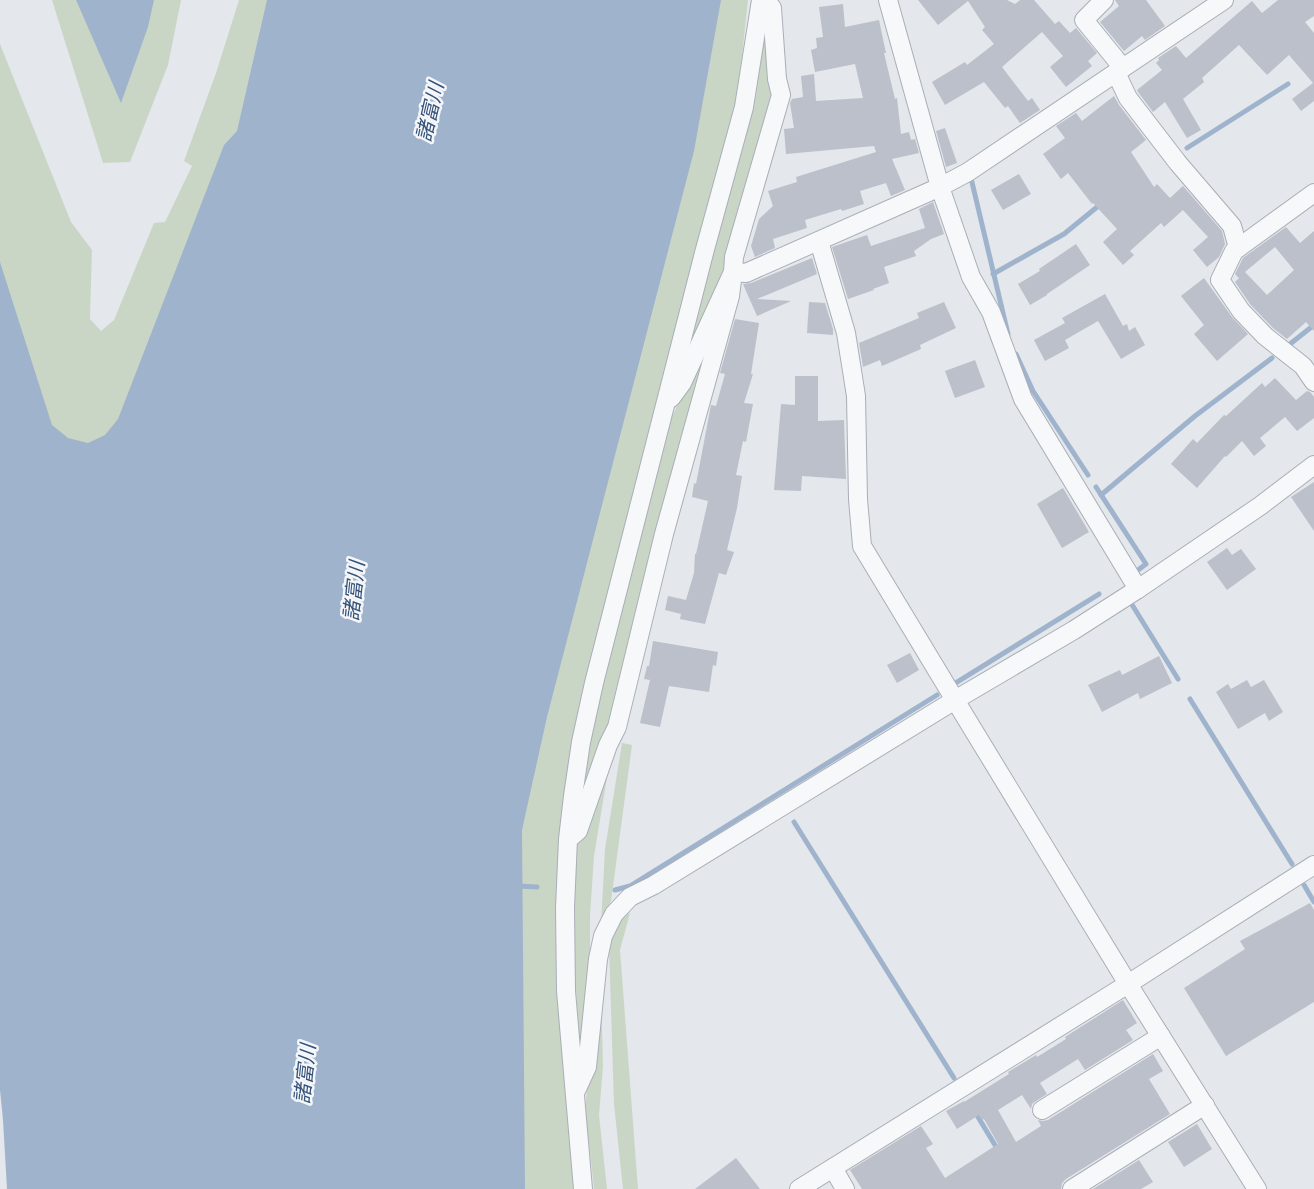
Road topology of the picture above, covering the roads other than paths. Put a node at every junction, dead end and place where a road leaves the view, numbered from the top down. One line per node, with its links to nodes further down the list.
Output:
1 (761, 0): 13 (street)
2 (766, 0): 11 (street)
3 (888, 0): 7 (street)
4 (1104, 0): 6 (street)
5 (1216, 2): 6 (street)
6 (1119, 71): 7 (street); 10 (street)
7 (940, 187): 9 (street); 15 (street)
8 (1314, 193): 10 (street)
9 (819, 241): 11 (street); 16 (street)
10 (1238, 248): 12 (street)
11 (733, 272): 13 (street); 17 (street)
12 (1314, 382)
13 (664, 407): 17 (street)
14 (1314, 465): 15 (street)
15 (1138, 589): 16 (street)
16 (955, 700): 19 (street); 21 (street)
17 (568, 839): 21 (street)
18 (1314, 865): 19 (street)
19 (1128, 984): 20 (street); 24 (street)
20 (1161, 1036): 22 (street); 23 (street)
21 (575, 1093): 25 (street)
22 (1204, 1105): 28 (street); 29 (street)
23 (1042, 1110)
24 (833, 1168): 26 (street); 27 (street)
25 (583, 1189)
26 (799, 1189)
27 (845, 1189)
28 (1072, 1189)
29 (1257, 1189)

